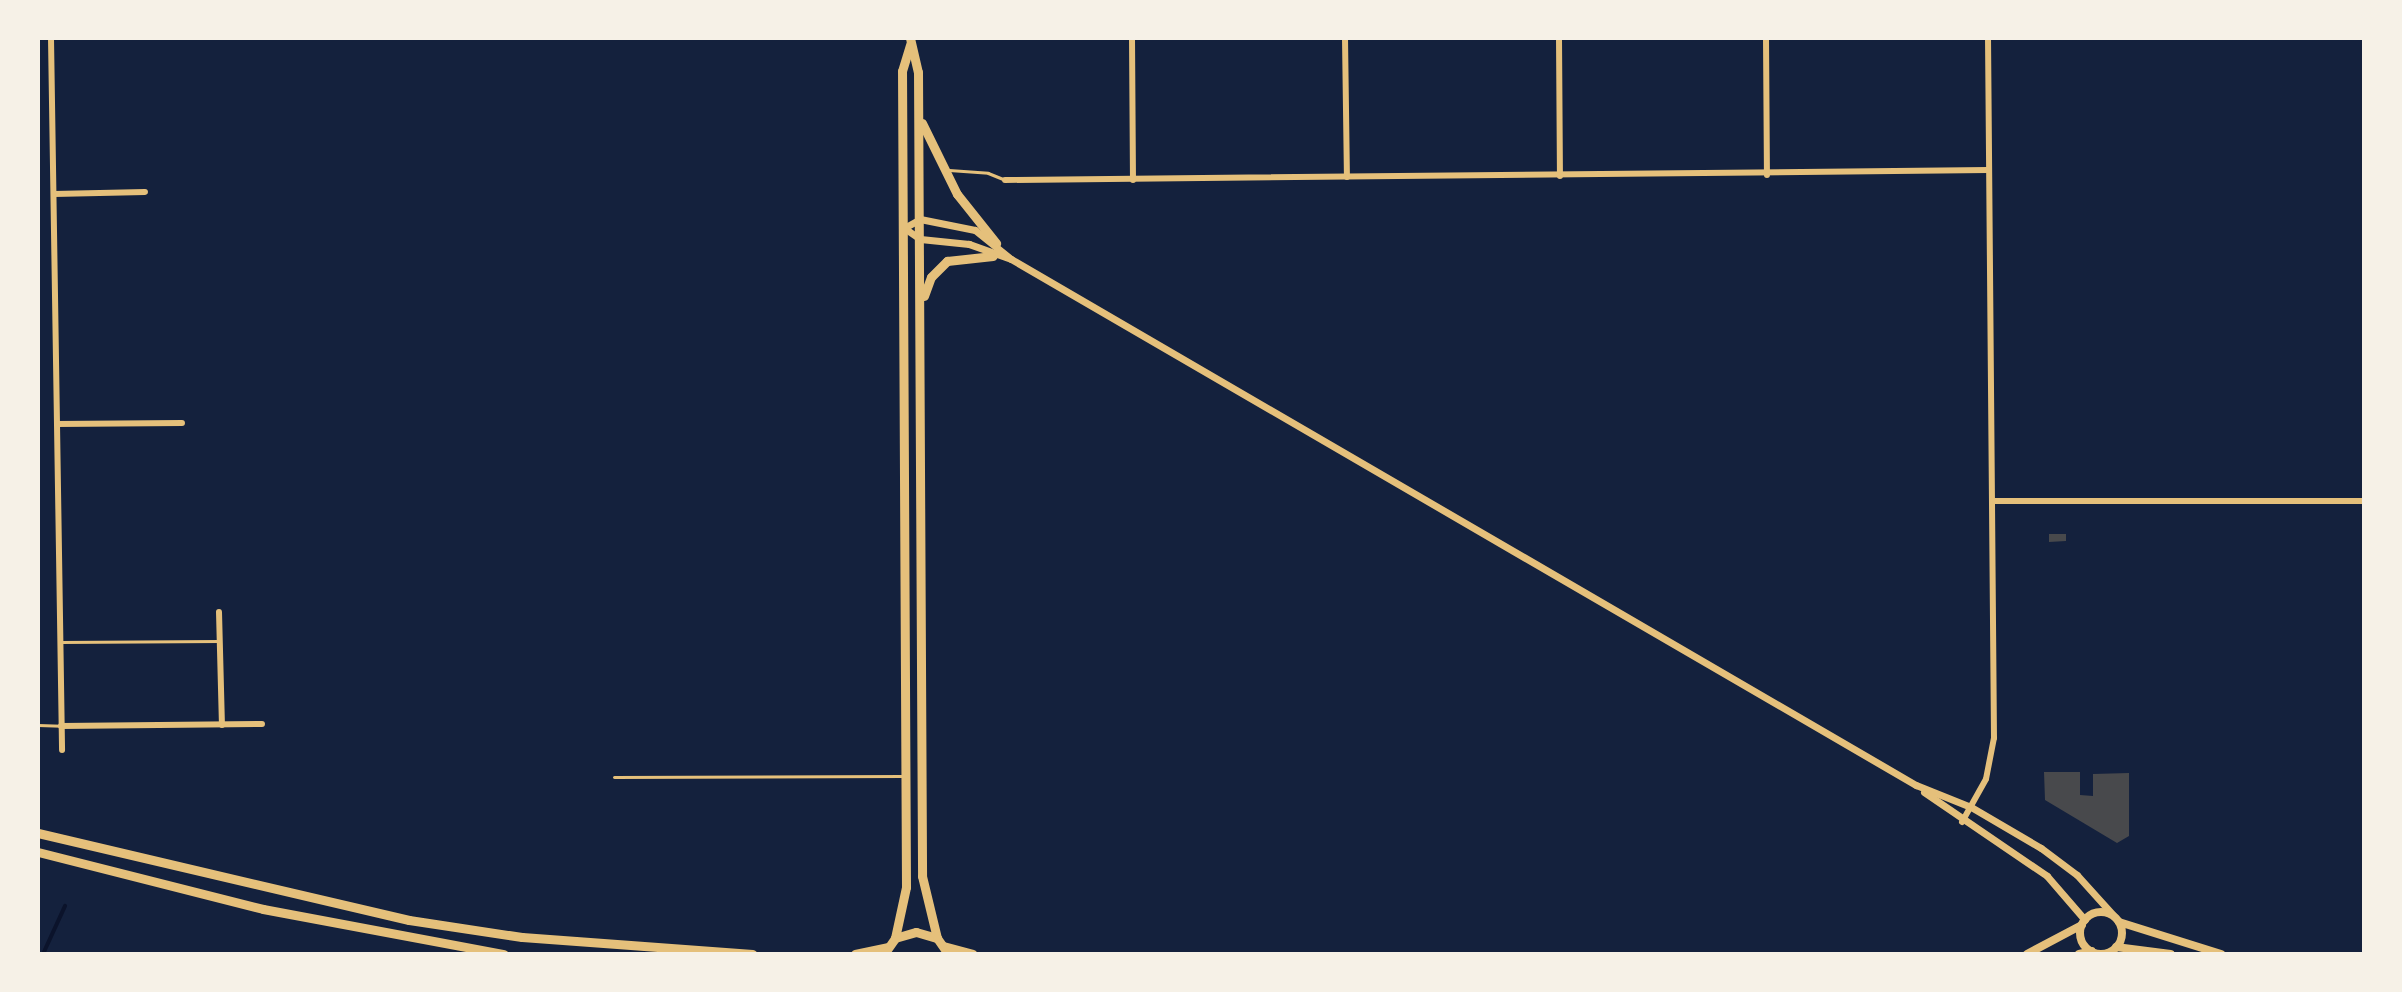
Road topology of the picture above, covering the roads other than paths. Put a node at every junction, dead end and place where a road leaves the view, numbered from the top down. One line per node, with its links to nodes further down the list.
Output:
1 (51, 38): 17 (street)
2 (1132, 38): 15 (street)
3 (1345, 38): 13 (street)
4 (1559, 38): 12 (street)
5 (1766, 38): 11 (street)
6 (1988, 38): 10 (street)
7 (910, 41): 8 (highway); 19 (highway)
8 (919, 116): 9 (highway); 18 (highway)
9 (939, 164): 14 (lane); 21 (highway)
10 (1988, 170): 11 (street); 27 (street)
11 (1767, 175): 12 (street)
12 (1560, 176): 13 (street)
13 (1347, 177): 15 (street)
14 (1005, 180): 15 (street)
15 (1133, 180)
16 (145, 192): 17 (street)
17 (54, 194): 26 (street)
18 (920, 219): 19 (street); 20 (highway); 21 (street)
19 (904, 228): 20 (street); 37 (highway)
20 (920, 239): 22 (street); 24 (highway)
21 (996, 243): 23 (street)
22 (993, 256): 23 (street); 24 (highway)
23 (1011, 259): 39 (street)
24 (921, 310): 47 (highway)
25 (182, 423): 26 (street)
26 (57, 424): 31 (street)
27 (1992, 501): 28 (street); 40 (street)
28 (2364, 501)
29 (219, 612): 30 (street)
30 (220, 641): 31 (lane); 34 (street)
31 (60, 642): 35 (street)
32 (262, 724): 34 (street)
33 (38, 725): 35 (lane)
34 (222, 725): 35 (street)
35 (61, 726): 36 (street)
36 (62, 750)
37 (906, 776): 38 (lane); 46 (highway)
38 (614, 777)
39 (1916, 785): 40 (street); 41 (street)
40 (1971, 807): 41 (street); 44 (street)
41 (1962, 822): 45 (street)
42 (38, 833): 52 (highway)
43 (38, 852): 51 (highway)
44 (2116, 919): 45 (main road); 48 (main road); 58 (main road)
45 (2084, 923): 50 (main road); 55 (main road)
46 (895, 938): 47 (highway); 49 (highway)
47 (943, 946): 54 (main road)
48 (2116, 947): 50 (main road); 57 (main road)
49 (885, 951): 53 (highway)
50 (2092, 951): 56 (main road)
51 (504, 954)
52 (752, 954)
53 (855, 954)
54 (973, 954)
55 (2027, 954)
56 (2079, 954)
57 (2171, 954)
58 (2221, 954)

